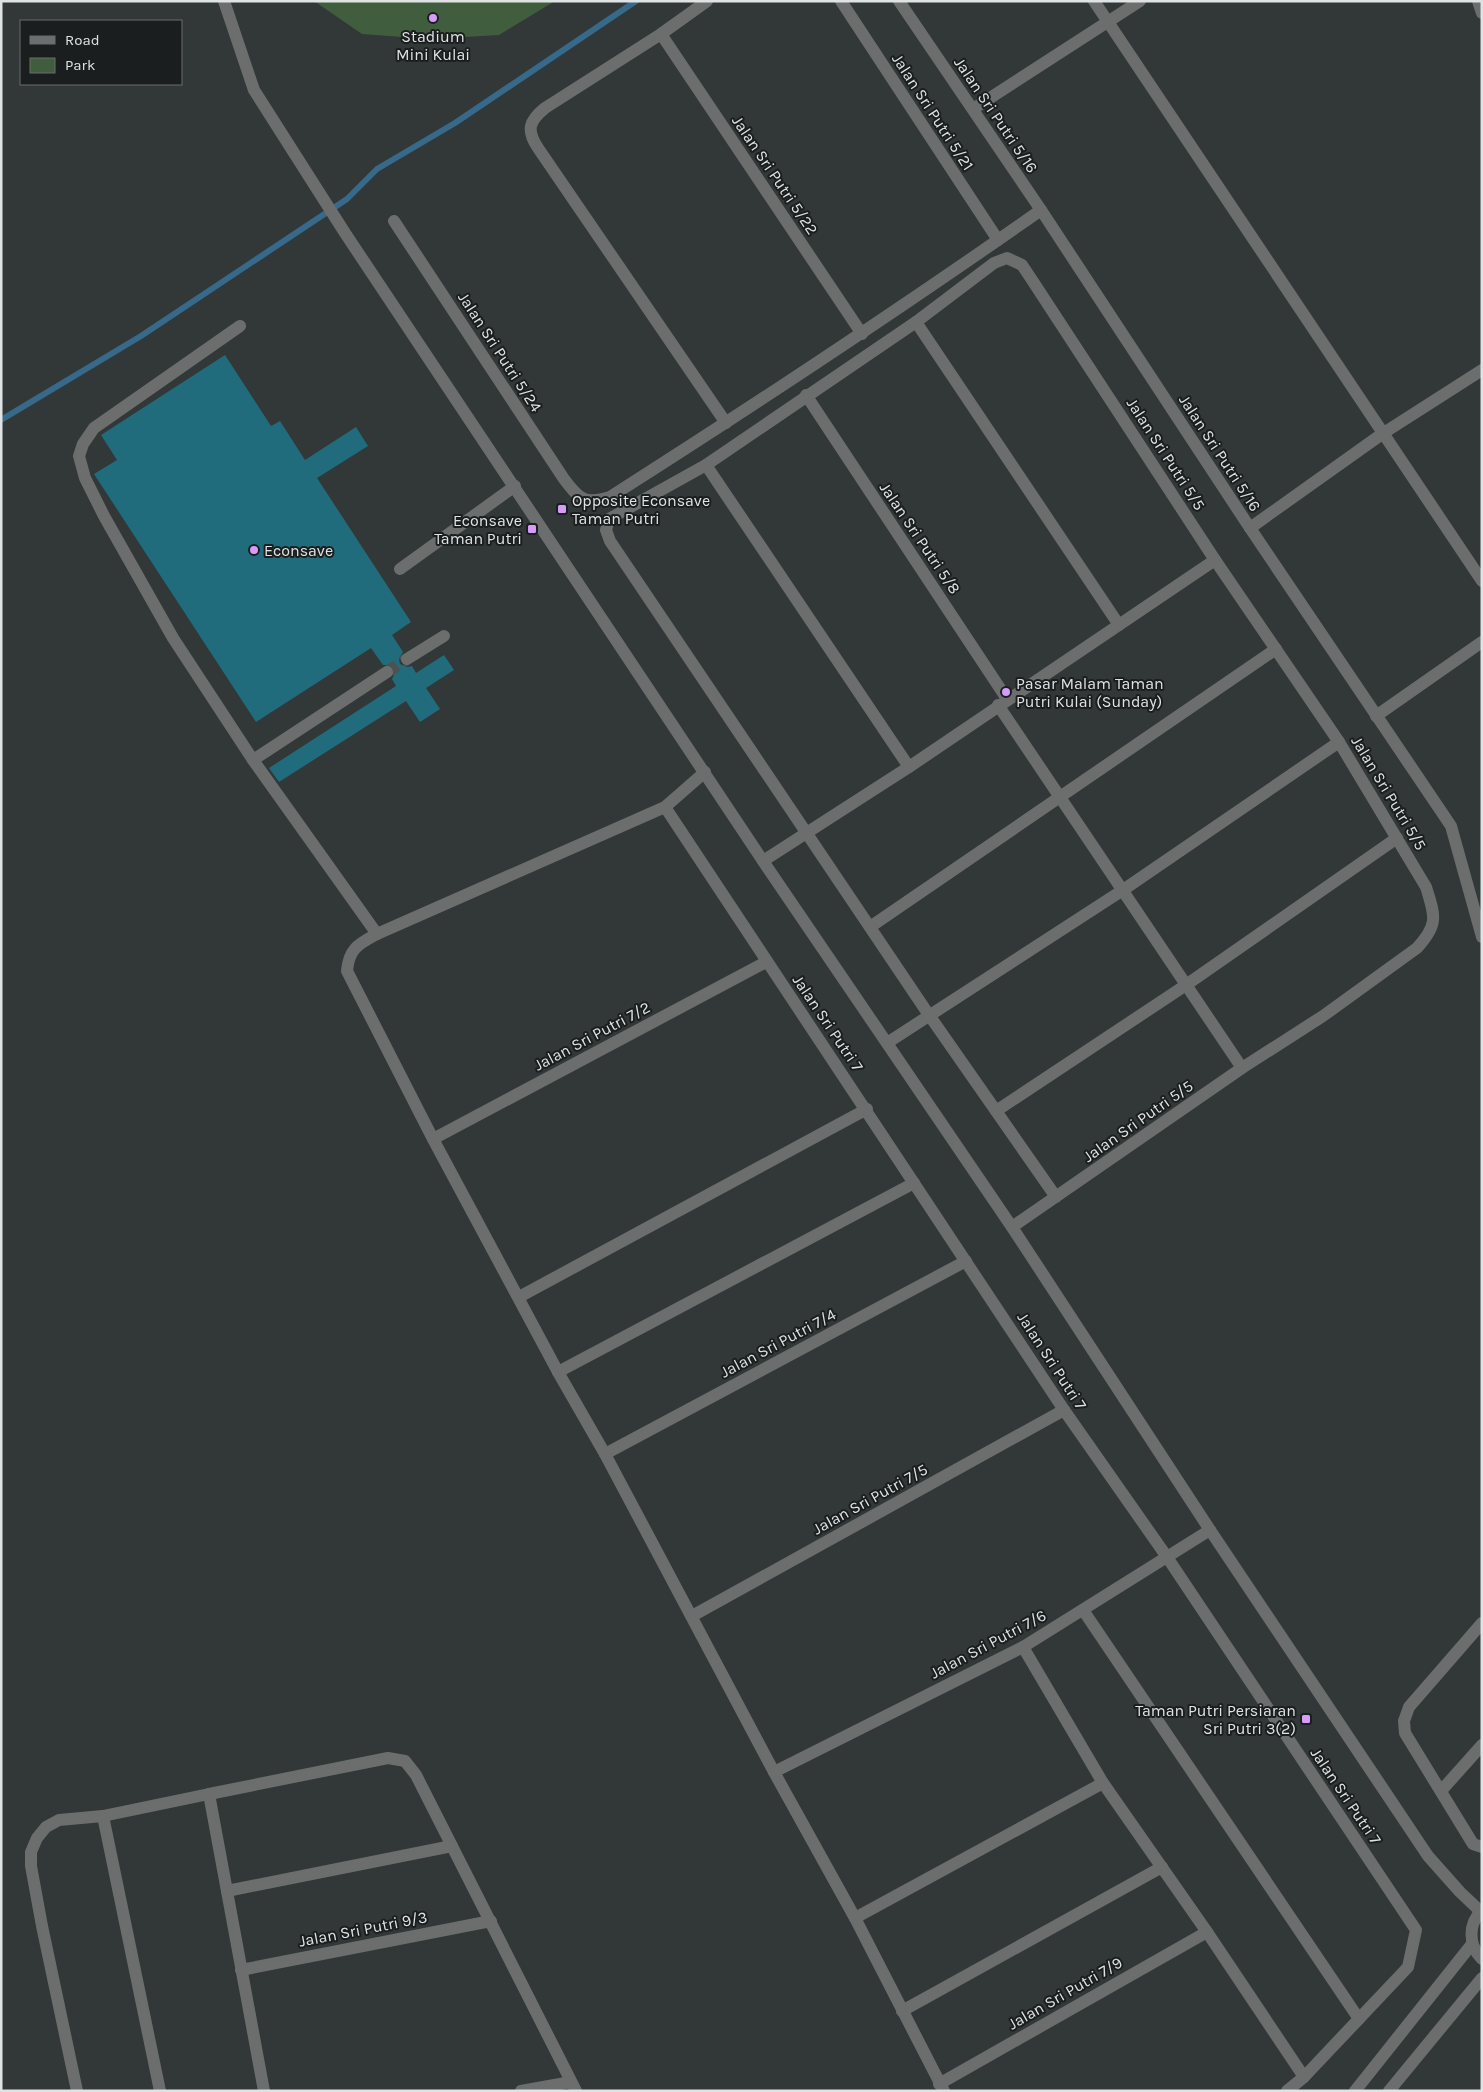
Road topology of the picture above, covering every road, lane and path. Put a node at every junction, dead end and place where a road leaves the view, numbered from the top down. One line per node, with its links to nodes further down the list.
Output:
1 (224, 1): 23 (street)
2 (707, 1): 10 (street)
3 (841, 1): 14 (street, Jalan Sri Putri 5/21)
4 (900, 1): 11 (street, Jalan Sri Putri 5/16)
5 (1094, 1): 9 (street)
6 (1140, 1): 9 (street)
7 (1478, 1): 8 (street)
8 (1482, 13)
9 (1108, 22): 11 (street); 21 (street)
10 (661, 34): 17 (street, Jalan Sri Putri 5/22); 20 (street)
11 (973, 110): 12 (street, Jalan Sri Putri 5/16)
12 (1041, 210): 14 (street); 24 (street, Jalan Sri Putri 5/16)
13 (394, 221): 20 (street, Jalan Sri Putri 5/24)
14 (998, 240): 17 (street)
15 (916, 322): 19 (street); 25 (street, Jalan Sri Putri 5/5); 28 (street)
16 (240, 326): 37 (street)
17 (862, 334): 20 (street)
18 (1482, 370): 21 (street)
19 (806, 395): 22 (street); 34 (street, Jalan Sri Putri 5/8)
20 (726, 423)
21 (1382, 434): 24 (street); 27 (street)
22 (706, 465): 38 (street); 42 (street)
23 (515, 486): 26 (street); 39 (street)
24 (1250, 528): 35 (street, Jalan Sri Putri 5/16)
25 (1215, 560): 28 (street); 31 (street, Jalan Sri Putri 5/5)
26 (400, 569)
27 (1482, 581)
28 (1119, 625): 34 (street)
29 (444, 636): 32 (street)
30 (1482, 642): 35 (street)
31 (1276, 649): 36 (street, Jalan Sri Putri 5/5); 40 (street)
32 (407, 659)
33 (387, 672): 37 (street)
34 (1003, 702): 38 (street); 40 (street, Jalan Sri Putri 5/8)
35 (1376, 716): 48 (street, Jalan Sri Putri 5/16)
36 (1339, 742): 43 (street, Jalan Sri Putri 5/5); 45 (street)
37 (253, 760): 47 (street)
38 (909, 767): 42 (street)
39 (705, 772): 41 (street); 44 (street)
40 (1060, 796): 45 (street, Jalan Sri Putri 5/8); 46 (street)
41 (665, 807): 47 (street); 49 (street, Jalan Sri Putri 7)
42 (805, 832): 44 (street); 46 (street)
43 (1397, 838): 50 (street); 53 (street, Jalan Sri Putri 5/5)
44 (763, 861): 52 (street)
45 (1123, 890): 50 (street, Jalan Sri Putri 5/8); 51 (street)
46 (870, 927): 51 (street)
47 (377, 934): 56 (street)
48 (1482, 937)
49 (766, 962): 54 (street, Jalan Sri Putri 7); 56 (street, Jalan Sri Putri 7/2)
50 (1186, 985): 53 (street, Jalan Sri Putri 5/8); 55 (street)
51 (929, 1015): 52 (street); 55 (street)
52 (887, 1043): 59 (street)
53 (1242, 1068): 58 (street, Jalan Sri Putri 5/5)
54 (866, 1109): 57 (street, Jalan Sri Putri 7); 61 (street)
55 (996, 1111): 58 (street)
56 (433, 1139): 61 (street)
57 (914, 1183): 60 (street, Jalan Sri Putri 7); 62 (street)
58 (1056, 1197): 59 (street, Jalan Sri Putri 5/5)
59 (1012, 1227): 65 (street)
60 (966, 1261): 63 (street, Jalan Sri Putri 7); 64 (street, Jalan Sri Putri 7/4)
61 (519, 1297): 62 (street)
62 (558, 1372): 64 (street)
63 (1064, 1410): 66 (street, Jalan Sri Putri 7); 68 (street, Jalan Sri Putri 7/5)
64 (605, 1454): 68 (street)
65 (1210, 1530): 66 (street, Jalan Sri Putri 7/6); 81 (street)
66 (1167, 1557): 67 (street, Jalan Sri Putri 7/6); 90 (street, Jalan Sri Putri 7)
67 (1083, 1610): 70 (street, Jalan Sri Putri 7/6); 90 (street)
68 (692, 1616): 72 (street)
69 (1482, 1622): 74 (street)
70 (1023, 1648): 72 (street, Jalan Sri Putri 7/6); 73 (street)
71 (1482, 1745): 74 (street)
72 (774, 1772): 82 (street)
73 (1103, 1783): 79 (street); 82 (street)
74 (1441, 1792): 78 (street)
75 (209, 1794): 76 (street); 77 (street); 80 (street)
76 (103, 1816): 94 (street); 95 (street)
77 (452, 1846): 80 (street); 83 (street)
78 (1478, 1846)
79 (1162, 1867): 84 (street); 89 (street)
80 (227, 1891): 87 (street)
81 (1481, 1911): 85 (street)
82 (855, 1918): 89 (street)
83 (491, 1921): 87 (street, Jalan Sri Putri 9/3); 92 (street)
84 (1207, 1932): 91 (street); 93 (street, Jalan Sri Putri 7/9)
85 (1472, 1944): 86 (street); 99 (street)
86 (1482, 1959)
87 (241, 1970): 96 (street)
88 (1482, 1978): 100 (street)
89 (902, 2011): 93 (street)
90 (1359, 2019): 91 (street)
91 (1304, 2077): 98 (street)
92 (573, 2086): 97 (street)
93 (942, 2087)
94 (77, 2091)
95 (160, 2091)
96 (264, 2091)
97 (521, 2091)
98 (1287, 2091)
99 (1355, 2091)
100 (1389, 2091)

